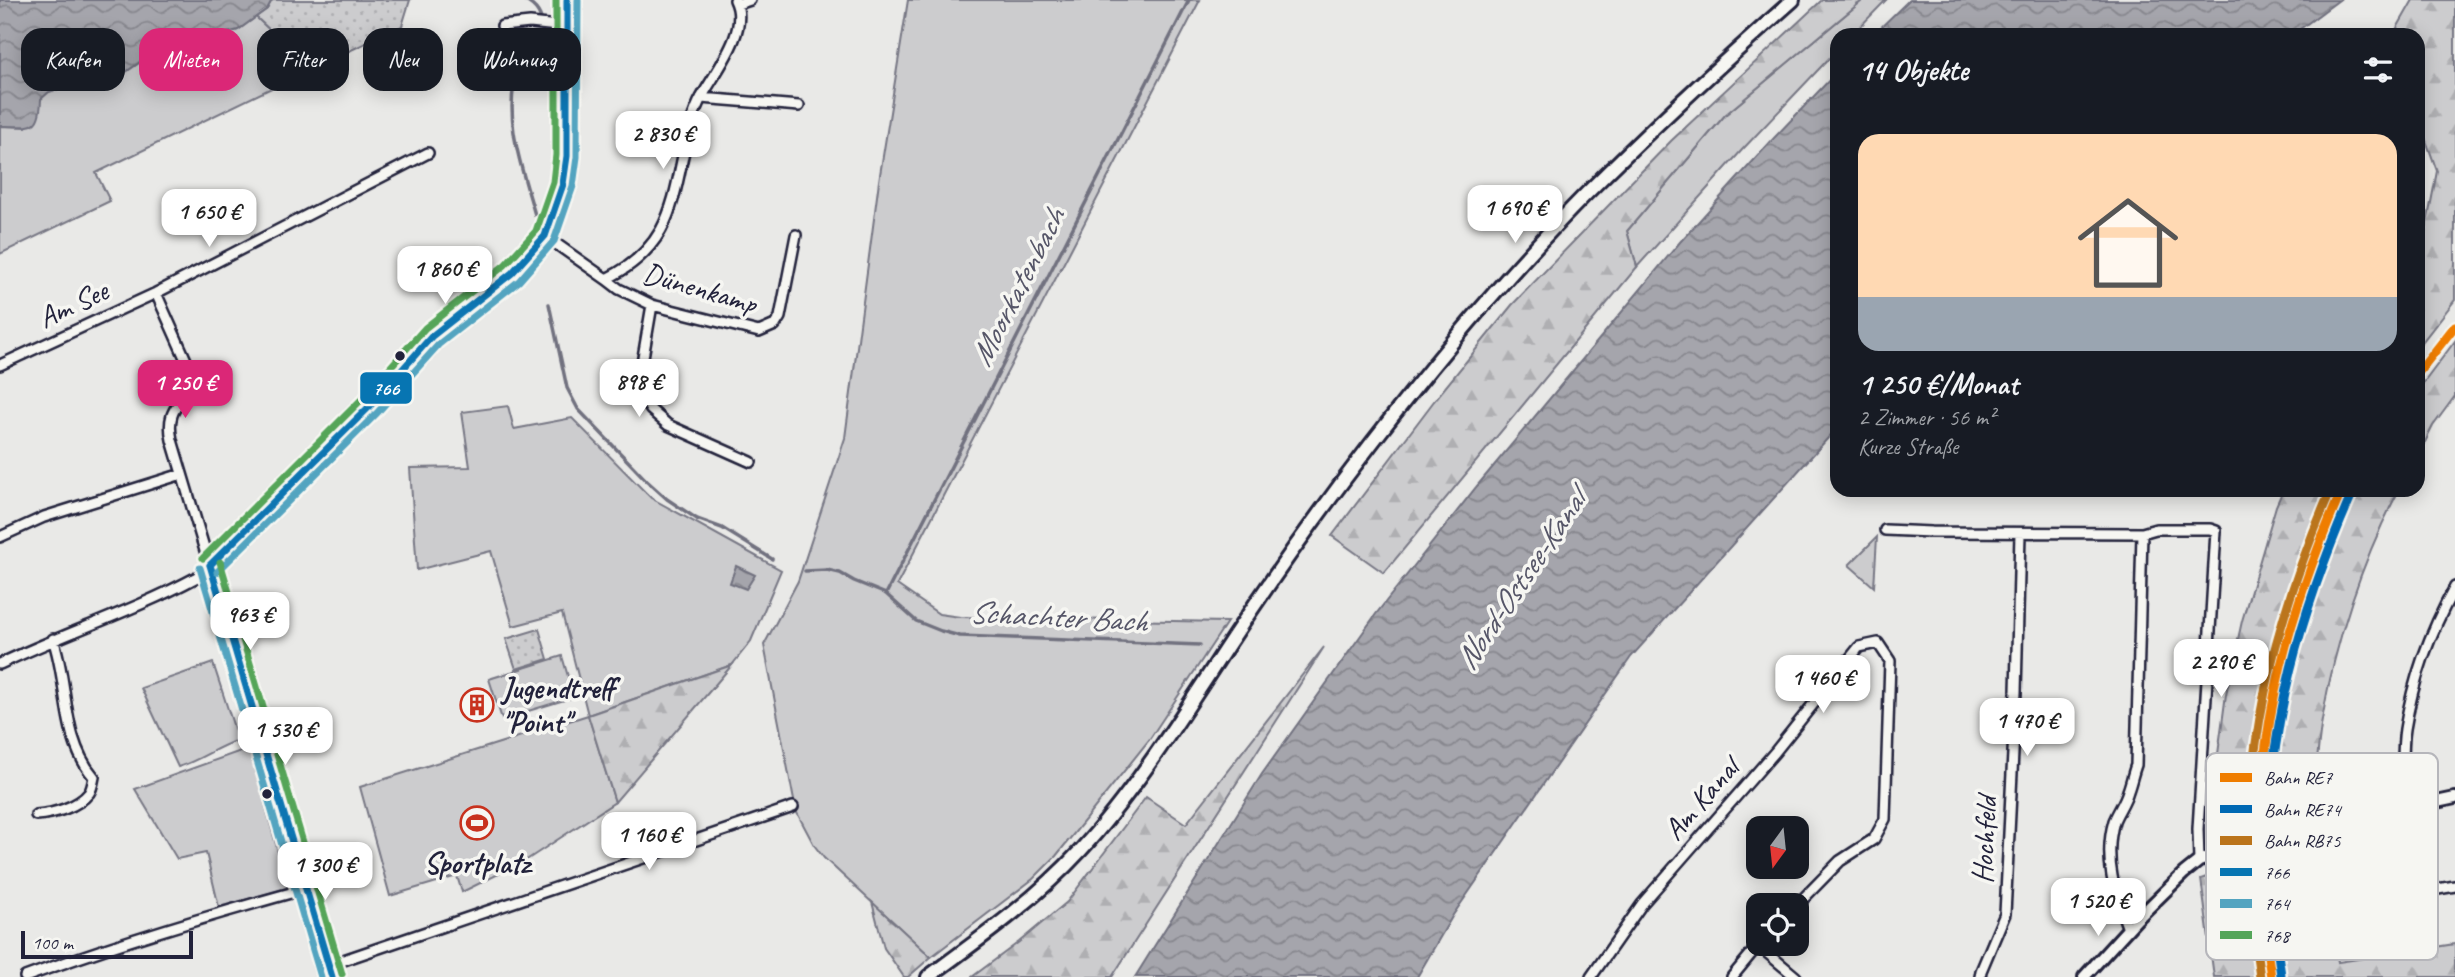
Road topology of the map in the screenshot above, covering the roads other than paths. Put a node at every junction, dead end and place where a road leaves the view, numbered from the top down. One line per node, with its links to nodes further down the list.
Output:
1 (566, 0): 6 (street)
2 (750, 0): 4 (street)
3 (1793, 0): 39 (main road)
4 (736, 2): 7 (street)
5 (502, 26): 6 (street)
6 (567, 27): 11 (street)
7 (701, 99): 8 (street); 12 (street)
8 (799, 106)
9 (428, 153): 13 (street, Am See)
10 (796, 235): 14 (street, Dünenkamp)
11 (545, 236): 12 (street, Dünenkamp); 22 (street)
12 (606, 279): 14 (street, Dünenkamp)
13 (156, 293): 15 (street, Am See); 17 (street)
14 (652, 305): 16 (street)
15 (0, 365)
16 (751, 463)
17 (182, 474): 21 (street); 22 (street)
18 (1885, 530): 19 (street)
19 (2020, 533): 20 (street); 43 (street, Hochfeld)
20 (2142, 533): 30 (street); 33 (street)
21 (0, 537)
22 (210, 565): 24 (street); 31 (street)
23 (2455, 587): 26 (street)
24 (53, 639): 25 (street); 28 (street)
25 (0, 664)
26 (2405, 753)
27 (793, 807): 36 (street)
28 (36, 815)
29 (2206, 859): 30 (street)
30 (2199, 861): 33 (street)
31 (305, 889): 36 (street); 37 (street)
32 (1809, 893): 40 (street, Am Kanal)
33 (2128, 929): 44 (street)
34 (1749, 956): 41 (street)
35 (1772, 956): 42 (street)
36 (329, 965): 38 (street)
37 (24, 977)
38 (332, 977)
39 (928, 977)
40 (1591, 977)
41 (1732, 977)
42 (1796, 977)
43 (1980, 977)
44 (2084, 977)

